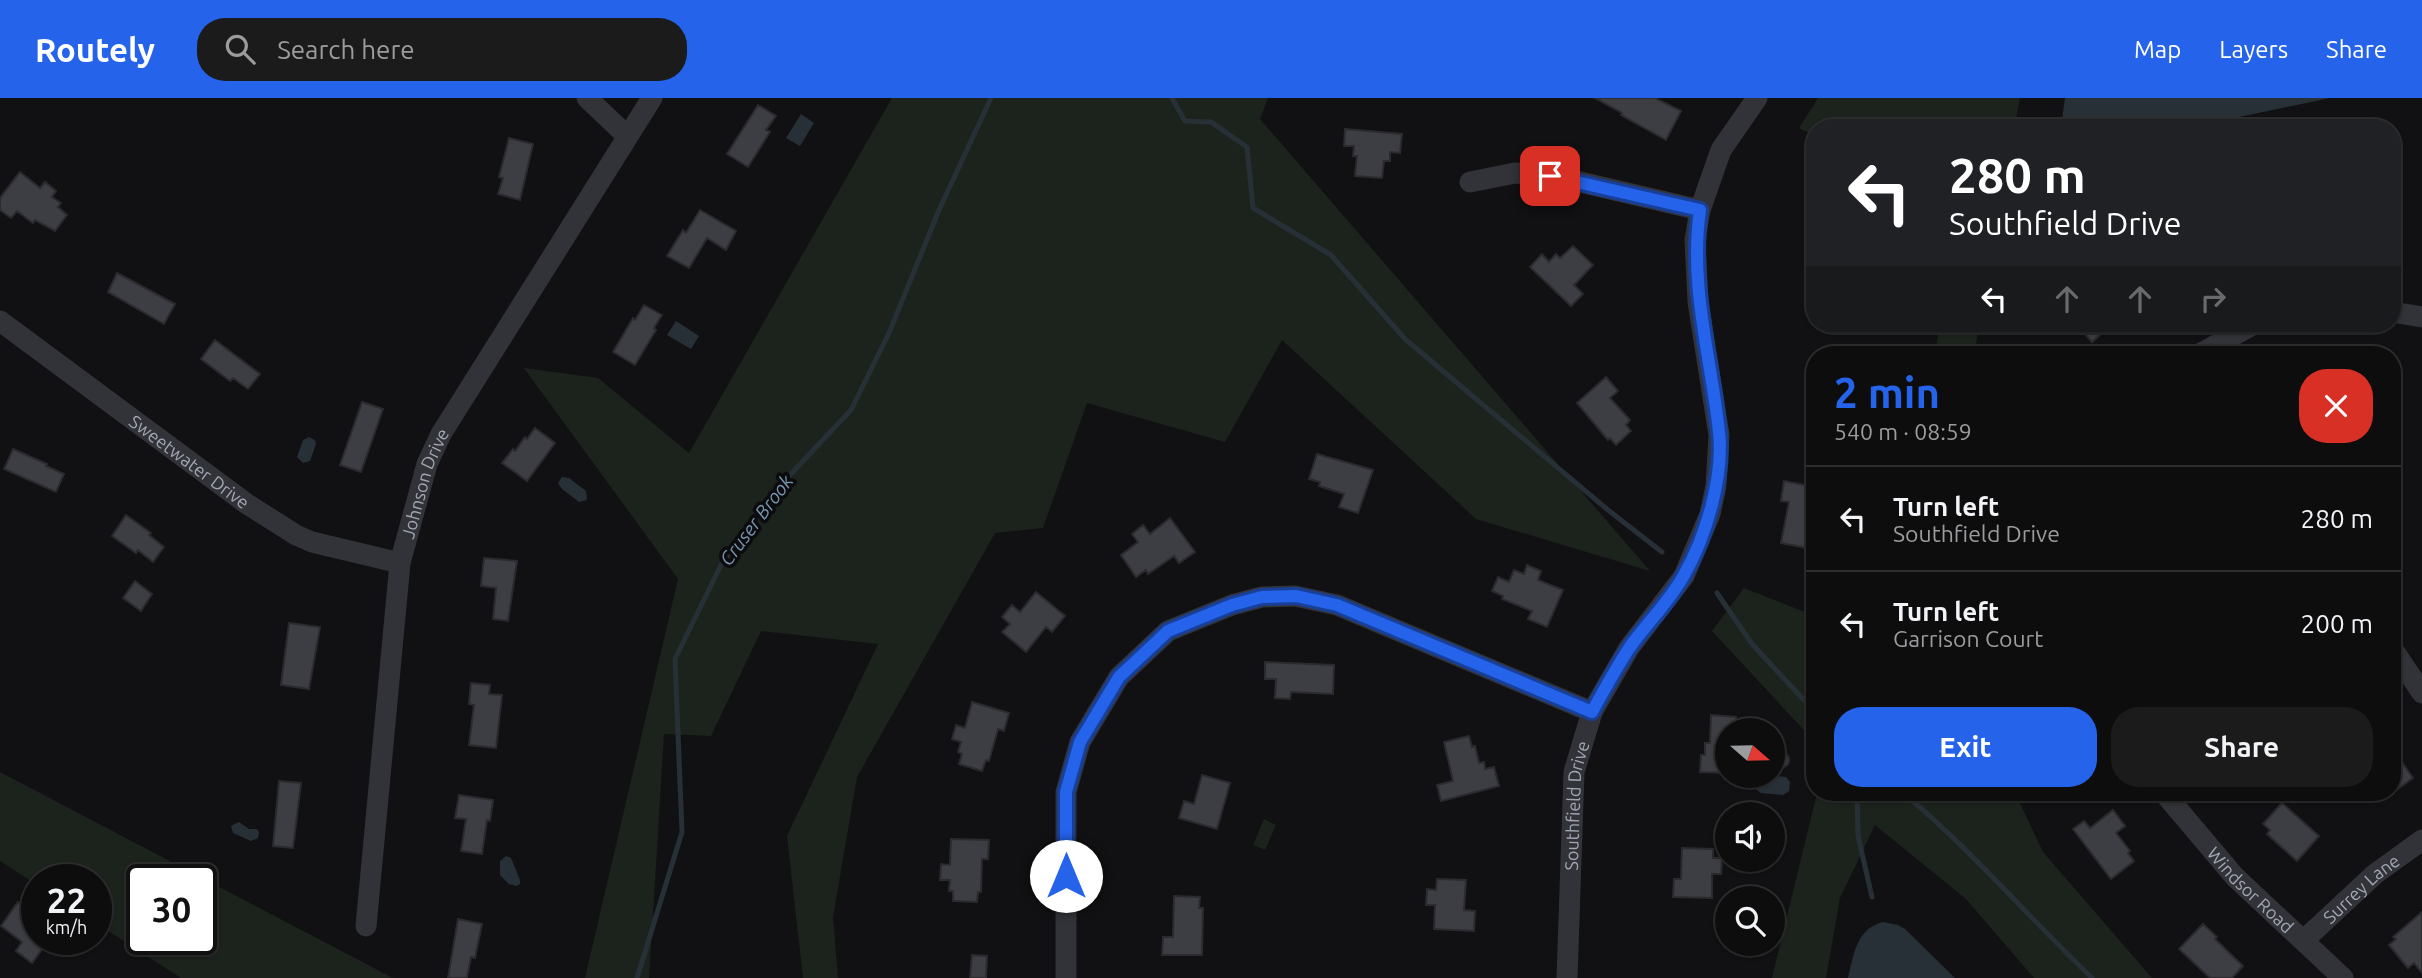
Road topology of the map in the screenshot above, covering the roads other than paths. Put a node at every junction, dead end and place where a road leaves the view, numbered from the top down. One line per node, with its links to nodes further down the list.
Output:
1 (587, 98): 4 (street)
2 (652, 98): 4 (street, Johnson Drive)
3 (1757, 98): 6 (street, Southfield Drive)
4 (627, 136): 12 (street, Johnson Drive)
5 (1470, 182): 6 (street)
6 (1700, 210): 15 (street, Southfield Drive)
7 (2401, 314): 8 (street)
8 (2422, 317)
9 (0, 321): 12 (street, Sweetwater Drive)
10 (2238, 333): 11 (street)
11 (2215, 346)
12 (400, 563): 18 (street, Johnson Drive)
13 (2401, 662): 14 (street)
14 (2422, 693)
15 (1592, 712): 20 (street); 21 (street, Southfield Drive)
16 (2171, 801): 19 (street, Windsor Road)
17 (2422, 840): 19 (street, Surrey Lane)
18 (366, 926)
19 (2304, 940): 22 (street, Windsor Road)
20 (1066, 978)
21 (1567, 978)
22 (2343, 978)

